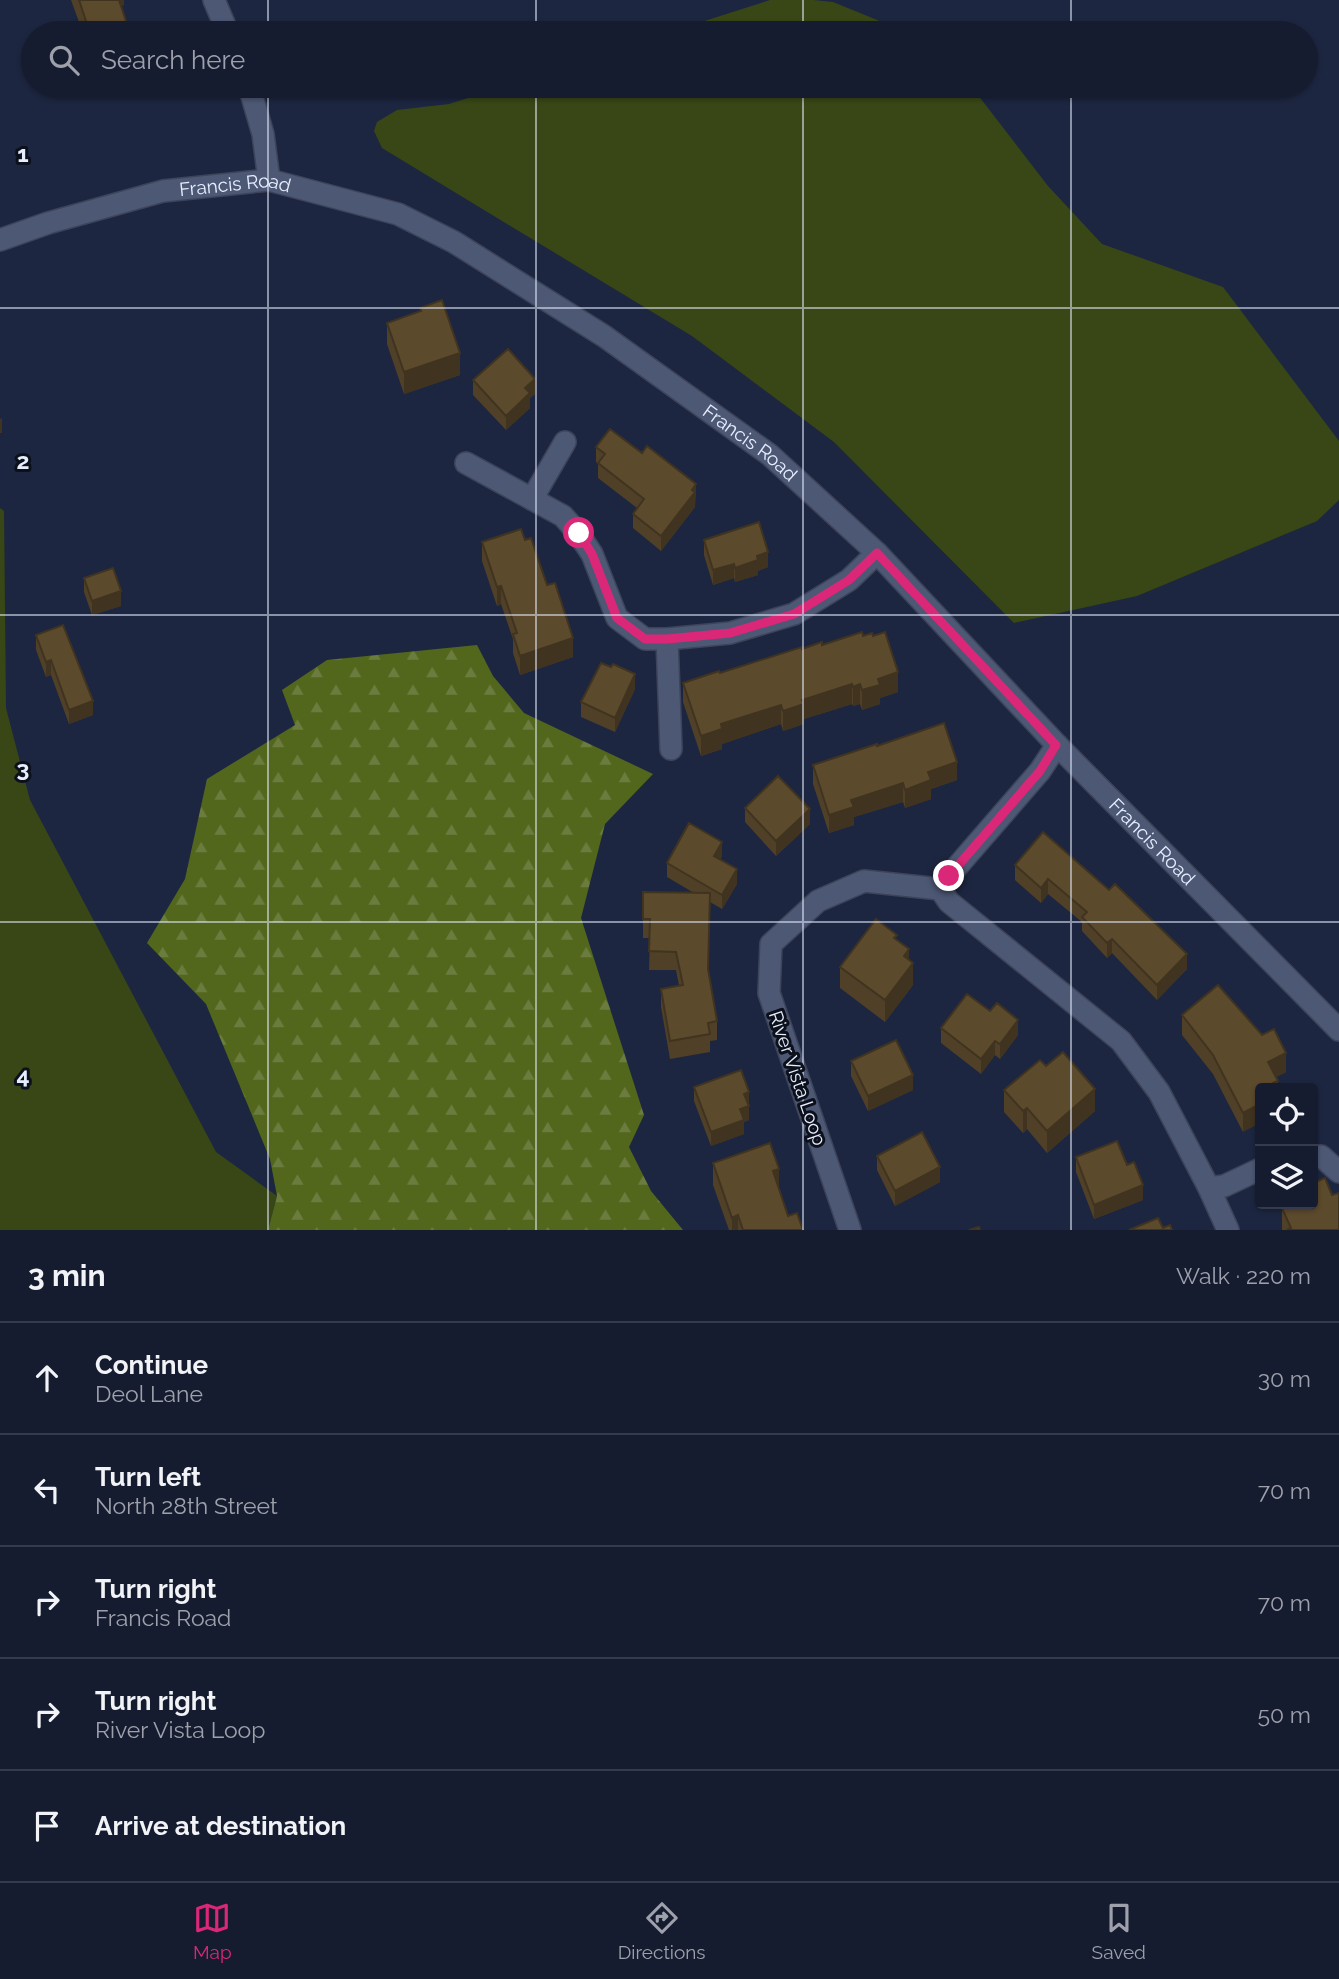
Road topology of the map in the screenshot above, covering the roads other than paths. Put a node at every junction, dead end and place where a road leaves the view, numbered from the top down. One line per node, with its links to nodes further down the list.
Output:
1 (214, 0): 2 (street)
2 (223, 21)
3 (252, 98): 4 (street)
4 (269, 180): 5 (street, Francis Road); 9 (street, Francis Road)
5 (0, 240)
6 (565, 442): 8 (street)
7 (466, 463): 8 (street)
8 (532, 499): 10 (street)
9 (877, 553): 10 (street); 11 (street, Francis Road)
10 (667, 639): 12 (street)
11 (1056, 745): 13 (street); 14 (street, Francis Road)
12 (671, 749)
13 (940, 889): 18 (street); 19 (street, River Vista Loop)
14 (1338, 1028)
15 (1318, 1156): 17 (street)
16 (1255, 1171): 18 (street)
17 (1339, 1172)
18 (1209, 1188): 20 (street)
19 (850, 1230)
20 (1228, 1230)

